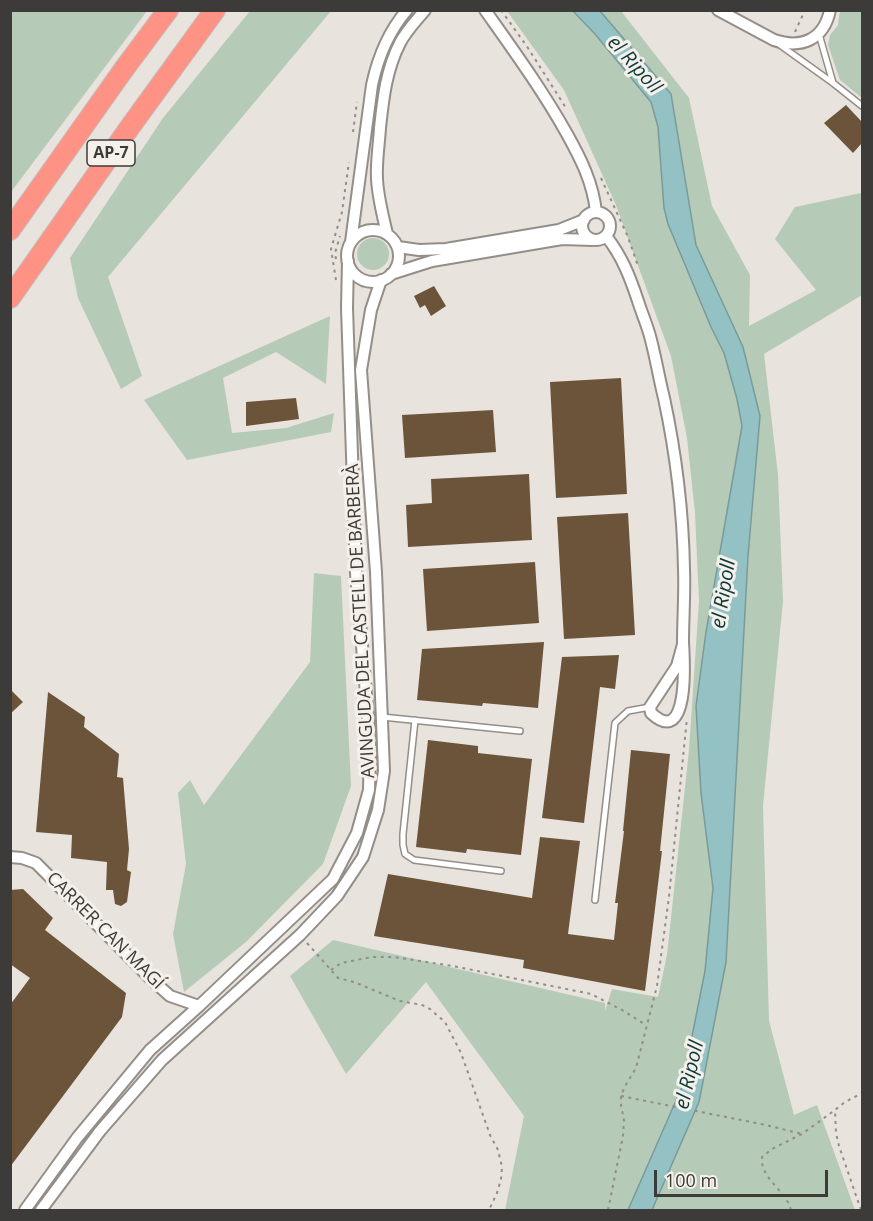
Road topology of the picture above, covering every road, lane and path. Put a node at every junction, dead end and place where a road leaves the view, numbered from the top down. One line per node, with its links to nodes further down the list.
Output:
1 (168, 10): 19 (highway, AP-7)
2 (215, 10): 29 (highway, AP-7)
3 (407, 10): 23 (street)
4 (425, 10): 20 (street)
5 (485, 10): 17 (street)
6 (501, 10): 15 (path)
7 (718, 10): 11 (street)
8 (805, 10): 12 (path)
9 (830, 10): 10 (street)
10 (819, 34): 12 (street); 13 (lane)
11 (774, 40): 12 (street); 13 (lane)
12 (791, 44)
13 (833, 83): 14 (lane)
14 (862, 106)
15 (567, 111)
16 (597, 171): 26 (path)
17 (596, 212): 18 (street); 21 (street)
18 (584, 220): 22 (street); 24 (street)
19 (10, 230)
20 (387, 234): 23 (street); 24 (street)
21 (606, 236): 22 (street); 30 (street)
22 (592, 240): 27 (street)
23 (351, 242): 25 (street)
24 (398, 248): 27 (street)
25 (348, 261): 28 (street); 41 (street, AVINGUDA DEL CASTELL DE BARBERÀ)
26 (639, 270)
27 (391, 274): 28 (street)
28 (381, 280): 33 (street, AVINGUDA DEL CASTELL DE BARBERÀ)
29 (10, 298)
30 (683, 644): 31 (street); 31 (street)
31 (650, 707): 38 (lane)
32 (688, 710): 42 (path)
33 (381, 716): 34 (lane); 39 (street, AVINGUDA DEL CASTELL DE BARBERÀ)
34 (415, 720): 35 (lane); 37 (lane)
35 (520, 731)
36 (10, 857): 41 (street, CARRER CAN MAGÍ)
37 (501, 871)
38 (595, 900)
39 (300, 935): 40 (path); 48 (street, AVINGUDA DEL CASTELL DE BARBERÀ)
40 (331, 970): 42 (path); 49 (path)
41 (199, 1006): 47 (street, AVINGUDA DEL CASTELL DE BARBERÀ)
42 (646, 1025): 44 (path)
43 (862, 1093): 45 (path)
44 (621, 1096): 46 (path); 50 (path)
45 (835, 1110): 46 (path); 52 (path)
46 (802, 1134): 51 (path)
47 (25, 1210)
48 (41, 1210)
49 (489, 1210)
50 (608, 1210)
51 (791, 1210)
52 (861, 1210)

